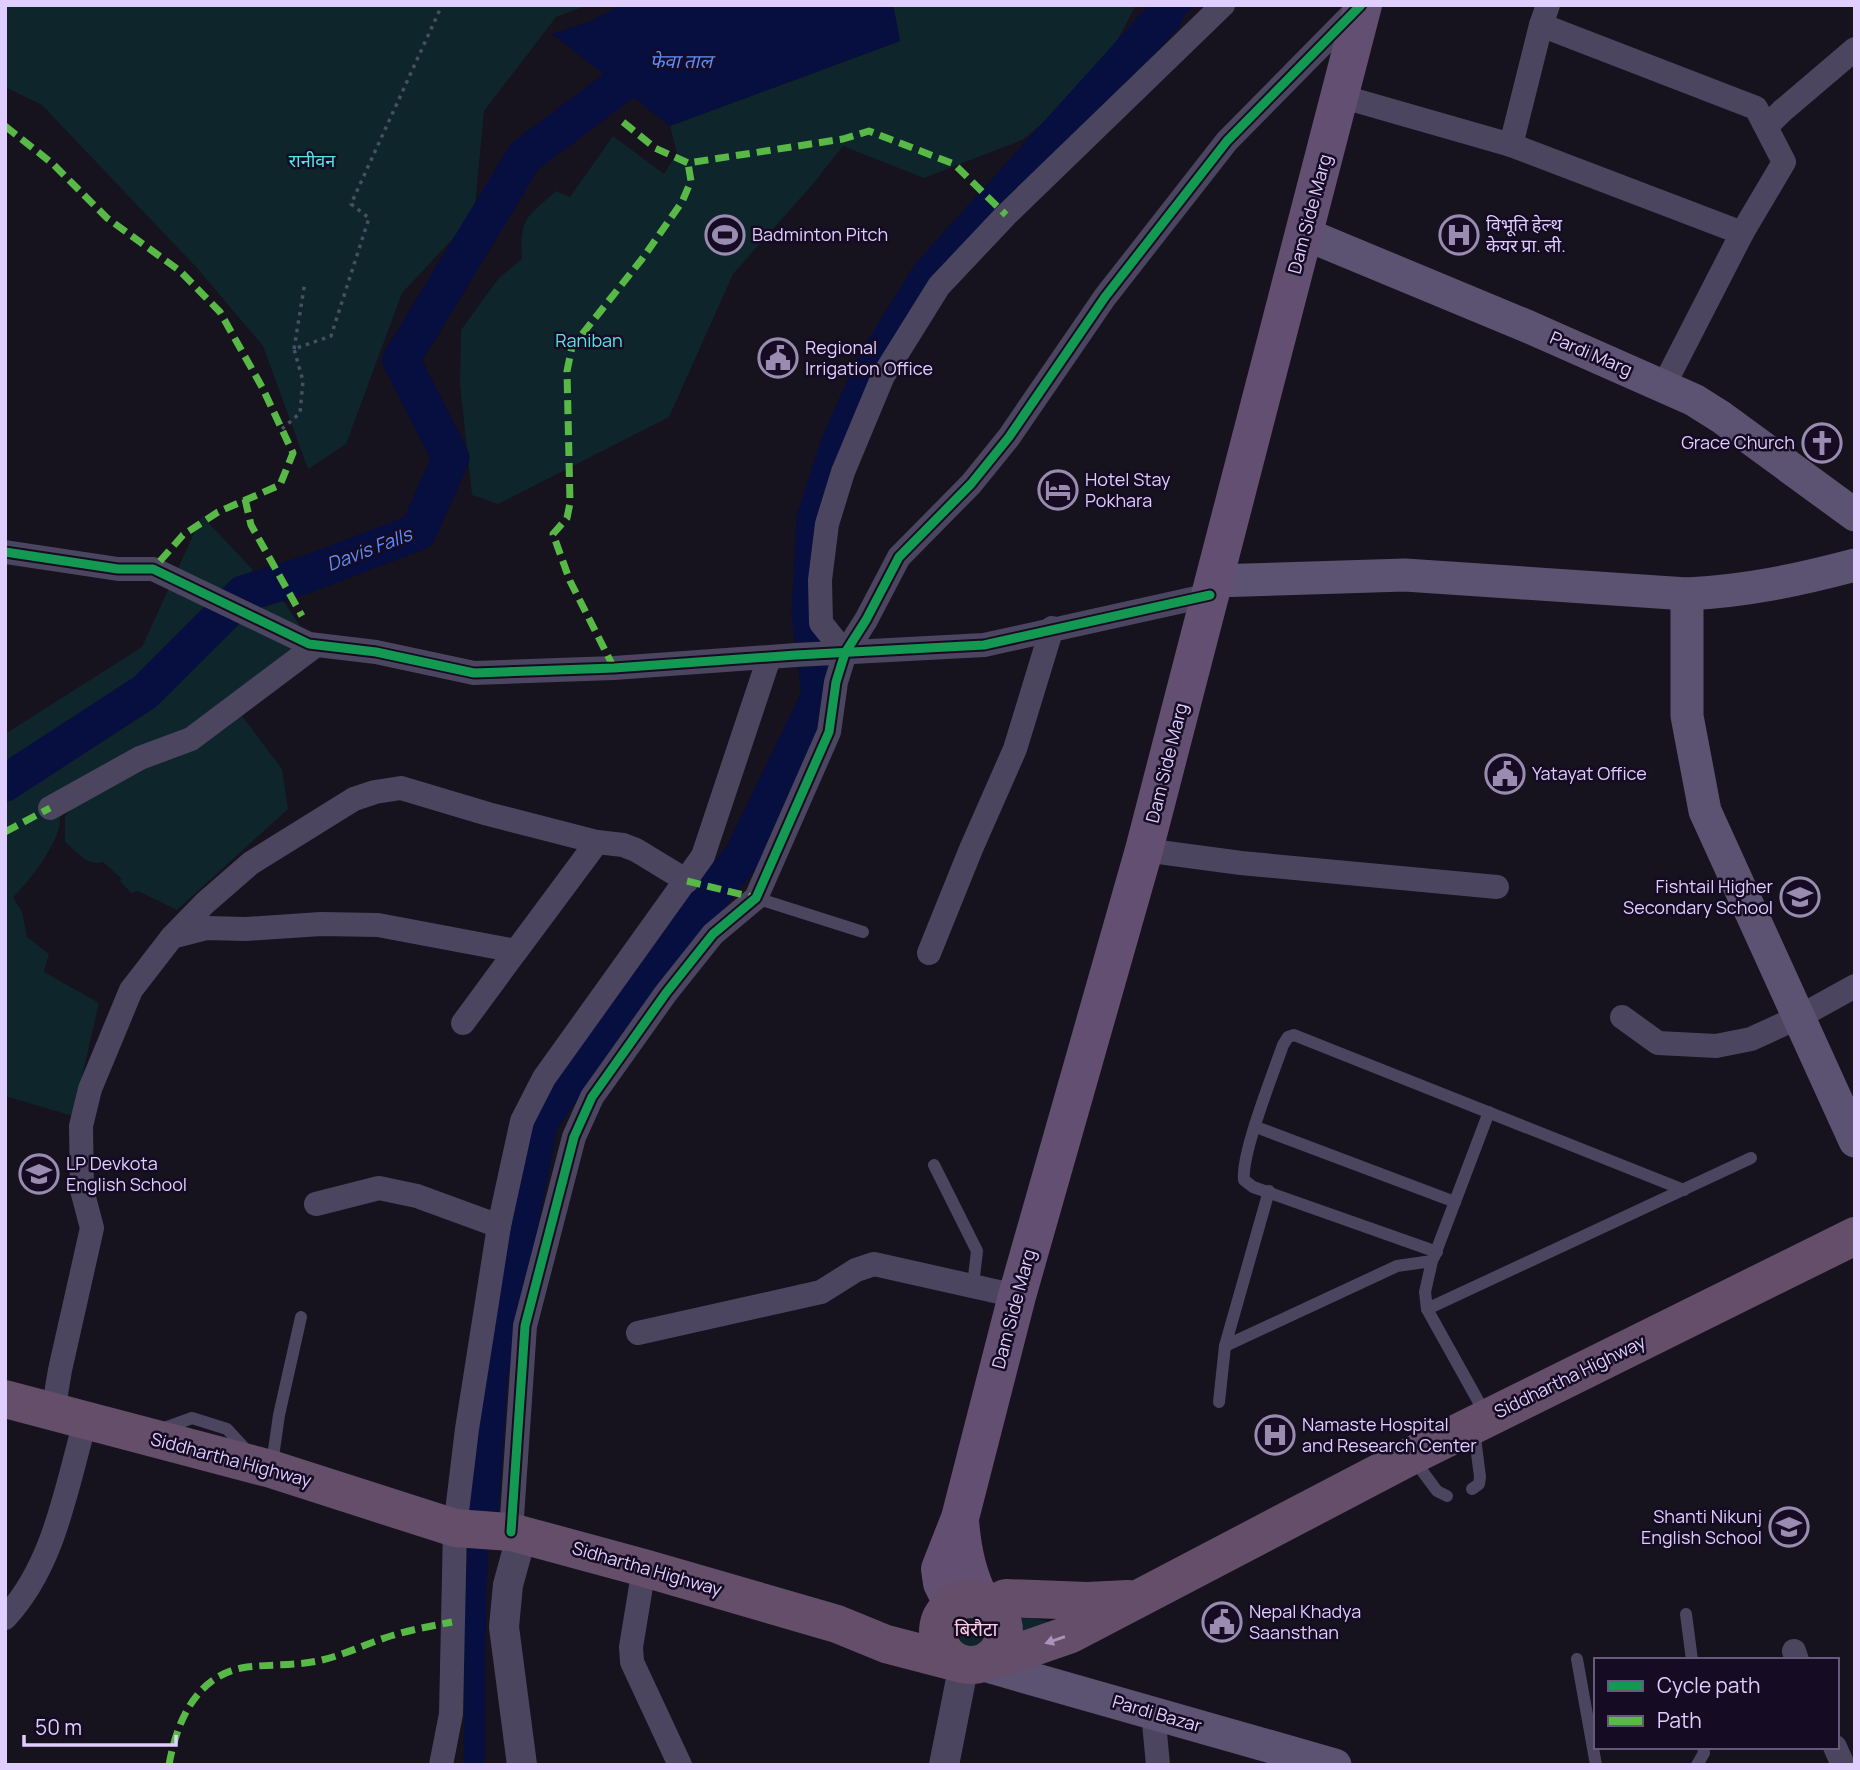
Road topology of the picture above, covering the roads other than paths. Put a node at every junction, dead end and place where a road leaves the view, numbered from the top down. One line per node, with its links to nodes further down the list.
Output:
1 (1223, 5): 18 (street)
2 (1362, 5): 5 (main road, Dam Side Marg); 18 (street)
3 (1544, 15): 6 (street); 7 (street)
4 (1855, 49): 6 (street)
5 (1340, 96): 7 (street); 9 (main road, Dam Side Marg)
6 (1767, 126): 8 (street)
7 (1511, 145): 8 (street)
8 (1742, 233): 10 (street)
9 (1305, 234): 10 (main road, Pardi Marg); 14 (main road, Dam Side Marg)
10 (1664, 385): 11 (main road, Pardi Marg)
11 (1855, 515)
12 (5, 551): 17 (street)
13 (1855, 565): 15 (main road)
14 (1211, 588): 15 (main road); 16 (street); 22 (main road, Dam Side Marg)
15 (1688, 594): 32 (main road)
16 (1052, 628): 18 (street); 29 (street)
17 (312, 645): 19 (street); 20 (street)
18 (837, 654): 19 (street); 25 (street)
19 (769, 658): 23 (street)
20 (50, 808)
21 (597, 842): 23 (street); 27 (street); 28 (street)
22 (1144, 850): 24 (street); 47 (main road, Dam Side Marg)
23 (687, 881): 43 (street)
24 (1497, 887)
25 (757, 898): 26 (lane); 61 (street)
26 (863, 932)
27 (172, 937): 28 (street); 54 (street)
28 (516, 951): 33 (street)
29 (929, 953)
30 (1855, 986): 32 (street)
31 (1622, 1017): 32 (street)
32 (1799, 1017): 36 (main road)
33 (463, 1023)
34 (1489, 1112): 35 (lane); 39 (lane); 41 (lane)
35 (1256, 1127): 40 (lane); 41 (lane)
36 (1855, 1141)
37 (1751, 1158): 39 (lane)
38 (934, 1165): 46 (lane)
39 (1684, 1190): 48 (lane)
40 (1269, 1191): 45 (lane); 51 (lane)
41 (1455, 1202): 45 (lane)
42 (316, 1204): 43 (street)
43 (499, 1226): 60 (street)
44 (1855, 1236): 55 (highway, Siddhartha Highway)
45 (1434, 1256): 48 (lane); 51 (lane)
46 (973, 1284): 47 (street); 50 (street)
47 (1017, 1296): 64 (main road, Dam Side Marg)
48 (1427, 1309): 55 (lane)
49 (301, 1317): 57 (lane)
50 (638, 1333)
51 (1225, 1346): 53 (lane)
52 (5, 1399): 54 (highway, Siddhartha Highway)
53 (1219, 1402)
54 (69, 1417): 57 (highway, Siddhartha Highway); 66 (street)
55 (1480, 1423): 56 (highway, Siddhartha Highway); 58 (lane)
56 (1411, 1456): 59 (lane); 63 (highway, Siddhartha Highway)
57 (264, 1467): 60 (highway, Siddhartha Highway)
58 (1472, 1489)
59 (1447, 1496)
60 (455, 1528): 61 (highway, Sidhartha Highway); 74 (street)
61 (513, 1533): 62 (highway, Sidhartha Highway); 75 (street)
62 (644, 1568): 67 (highway, Sidhartha Highway); 76 (street)
63 (1138, 1599): 64 (highway, Sidhartha Highway); 70 (highway, Sidhartha Highway, one-way to 70)
64 (968, 1605): 67 (highway, Sidhartha Highway); 70 (highway); 70 (highway)
65 (1686, 1614): 68 (lane)
66 (5, 1618)
67 (837, 1624): 70 (highway, Sidhartha Highway)
68 (1692, 1658)
69 (1577, 1660): 80 (lane)
70 (973, 1662): 71 (main road, Pardi Bazar); 77 (street)
71 (1153, 1713): 78 (street); 79 (main road, Pardi Bazar)
72 (1703, 1749): 81 (lane)
73 (1836, 1749): 82 (street)
74 (441, 1765)
75 (522, 1765)
76 (680, 1765)
77 (944, 1765)
78 (1158, 1765)
79 (1335, 1765)
80 (1596, 1765)
81 (1697, 1765)
82 (1843, 1765)

